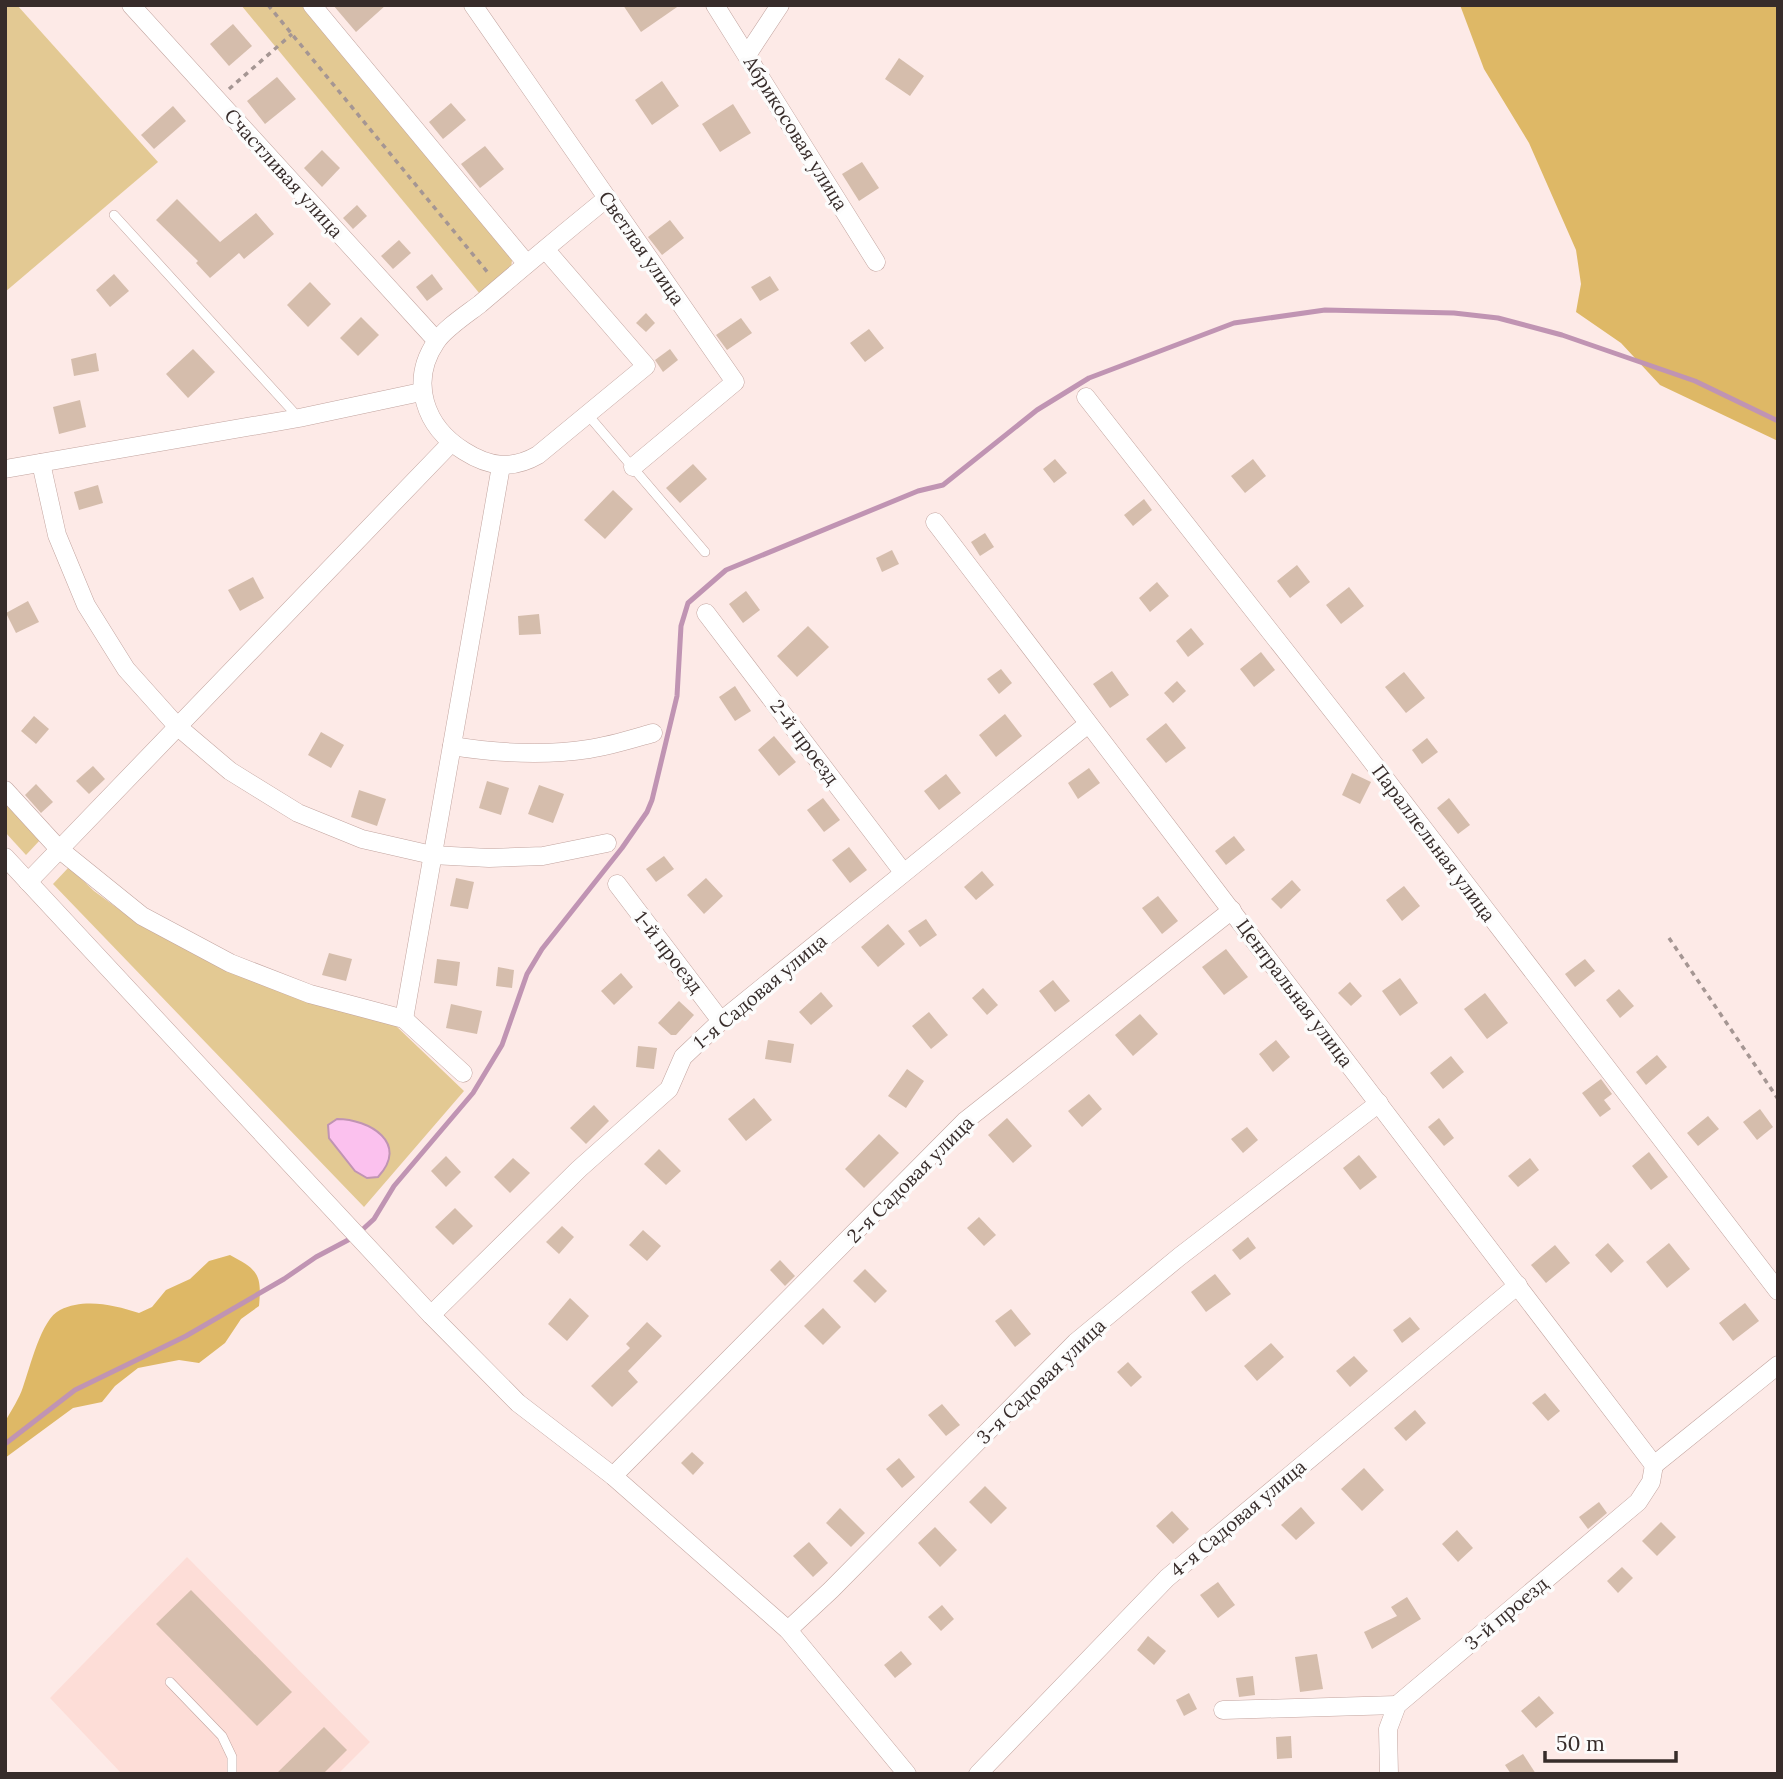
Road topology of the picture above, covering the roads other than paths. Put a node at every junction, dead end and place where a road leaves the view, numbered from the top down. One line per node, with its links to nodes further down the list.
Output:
1 (131, 5): 12 (street, Счастливая улица)
2 (312, 5): 11 (street)
3 (473, 5): 7 (street, Светлая улица)
4 (715, 5): 6 (street, Абрикосовая улица)
5 (780, 5): 6 (street)
6 (747, 55): 10 (street, Абрикосовая улица)
7 (607, 198): 9 (street); 20 (street, Светлая улица)
8 (114, 215): 16 (lane)
9 (545, 249): 11 (street); 15 (street)
10 (876, 262)
11 (527, 264): 12 (street)
12 (436, 340): 13 (street)
13 (421, 392): 16 (street); 17 (street)
14 (1086, 397): 43 (street, Параллельная улица)
15 (588, 415): 19 (street); 20 (lane)
16 (299, 418): 18 (street)
17 (450, 443): 19 (street); 26 (street)
18 (41, 463): 21 (street); 26 (street)
19 (501, 466): 28 (street)
20 (633, 467): 23 (lane)
21 (5, 469)
22 (935, 522): 25 (street, Центральная улица)
23 (705, 552)
24 (706, 613): 34 (street, 2-й проезд)
25 (1088, 724): 34 (street, 1-я Садовая улица); 37 (street, Центральная улица)
26 (177, 726): 31 (street); 32 (street)
27 (653, 733): 28 (street)
28 (452, 746): 32 (street)
29 (5, 790): 31 (street)
30 (607, 843): 32 (street)
31 (59, 849): 35 (street); 38 (street)
32 (432, 855): 38 (street)
33 (5, 857): 35 (street)
34 (904, 872): 39 (street, 1-я Садовая улица)
35 (28, 882): 44 (street)
36 (617, 884): 39 (street, 1-й проезд)
37 (1232, 911): 41 (street, Центральная улица); 47 (street, 2-я Садовая улица)
38 (404, 1019): 40 (street)
39 (722, 1021): 44 (street, 1-я Садовая улица)
40 (463, 1073)
41 (1379, 1103): 42 (street, Центральная улица); 48 (street, 3-я Садовая улица)
42 (1518, 1285): 46 (street, Центральная улица); 54 (street, 4-я Садовая улица)
43 (1778, 1291)
44 (431, 1315): 47 (street)
45 (1778, 1365): 46 (street)
46 (1654, 1465): 50 (street, 3-й проезд)
47 (613, 1476): 48 (street)
48 (788, 1630): 53 (street)
49 (170, 1682): 52 (lane)
50 (1397, 1705): 51 (street); 55 (street)
51 (1223, 1710)
52 (232, 1774)
53 (907, 1774)
54 (978, 1774)
55 (1389, 1774)

